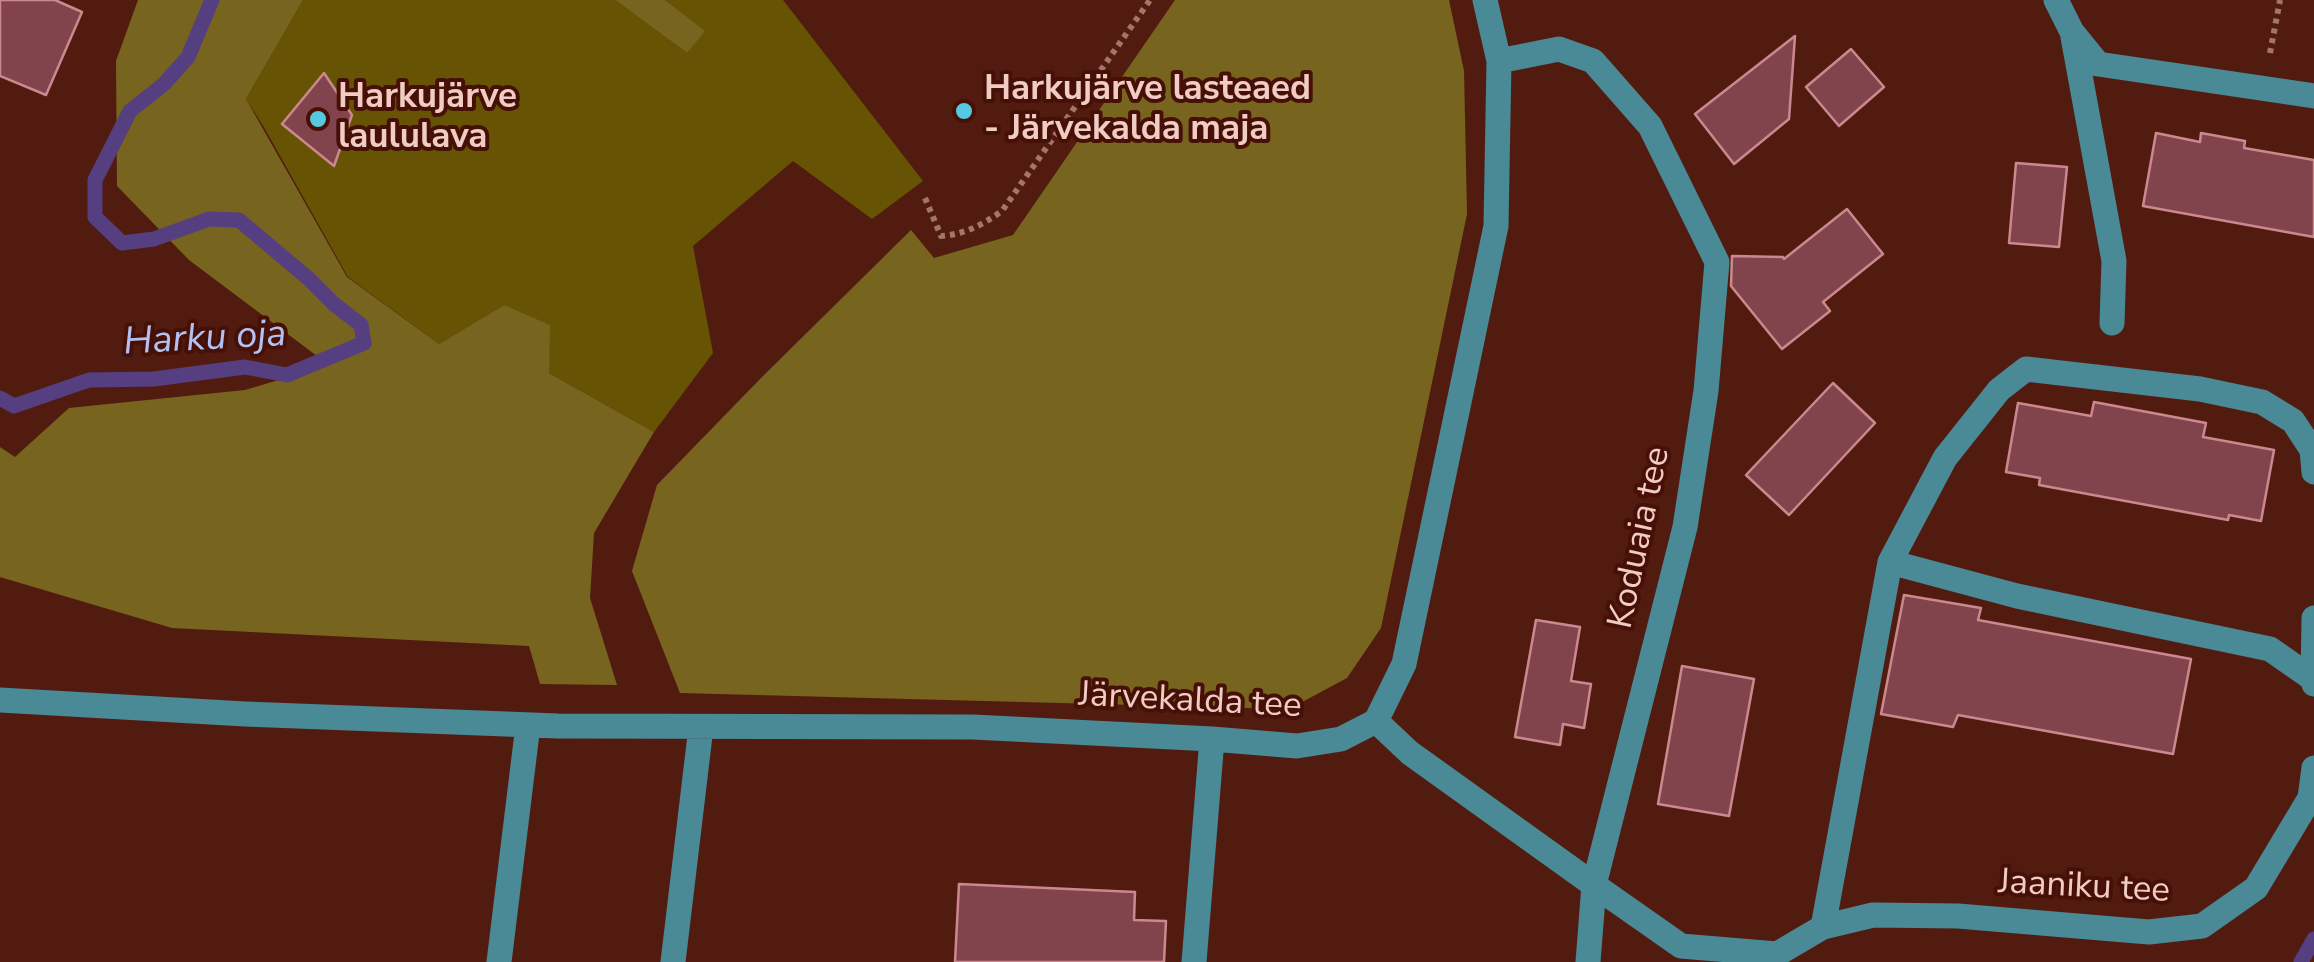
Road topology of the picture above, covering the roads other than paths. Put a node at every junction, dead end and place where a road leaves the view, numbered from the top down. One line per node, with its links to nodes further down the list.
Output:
1 (1486, 0): 4 (street)
2 (2056, 0): 3 (street)
3 (2072, 32): 5 (street); 6 (street)
4 (1499, 61): 12 (street); 17 (street, Koduaia tee)
5 (2314, 96)
6 (2112, 324)
7 (2314, 472): 8 (street)
8 (1890, 562): 10 (street); 18 (street)
9 (2314, 618): 10 (street)
10 (2313, 682)
11 (1, 703): 13 (street, Järvekalda tee)
12 (1376, 721): 15 (street, Järvekalda tee); 17 (street)
13 (528, 725): 14 (street, Järvekalda tee); 19 (street)
14 (701, 727): 15 (street, Järvekalda tee); 20 (street)
15 (1212, 739): 21 (street)
16 (2314, 768): 18 (street, Jaaniku tee)
17 (1594, 885): 18 (street, Jaaniku tee); 22 (street)
18 (1823, 927)
19 (499, 962)
20 (673, 962)
21 (1194, 962)
22 (1588, 962)

